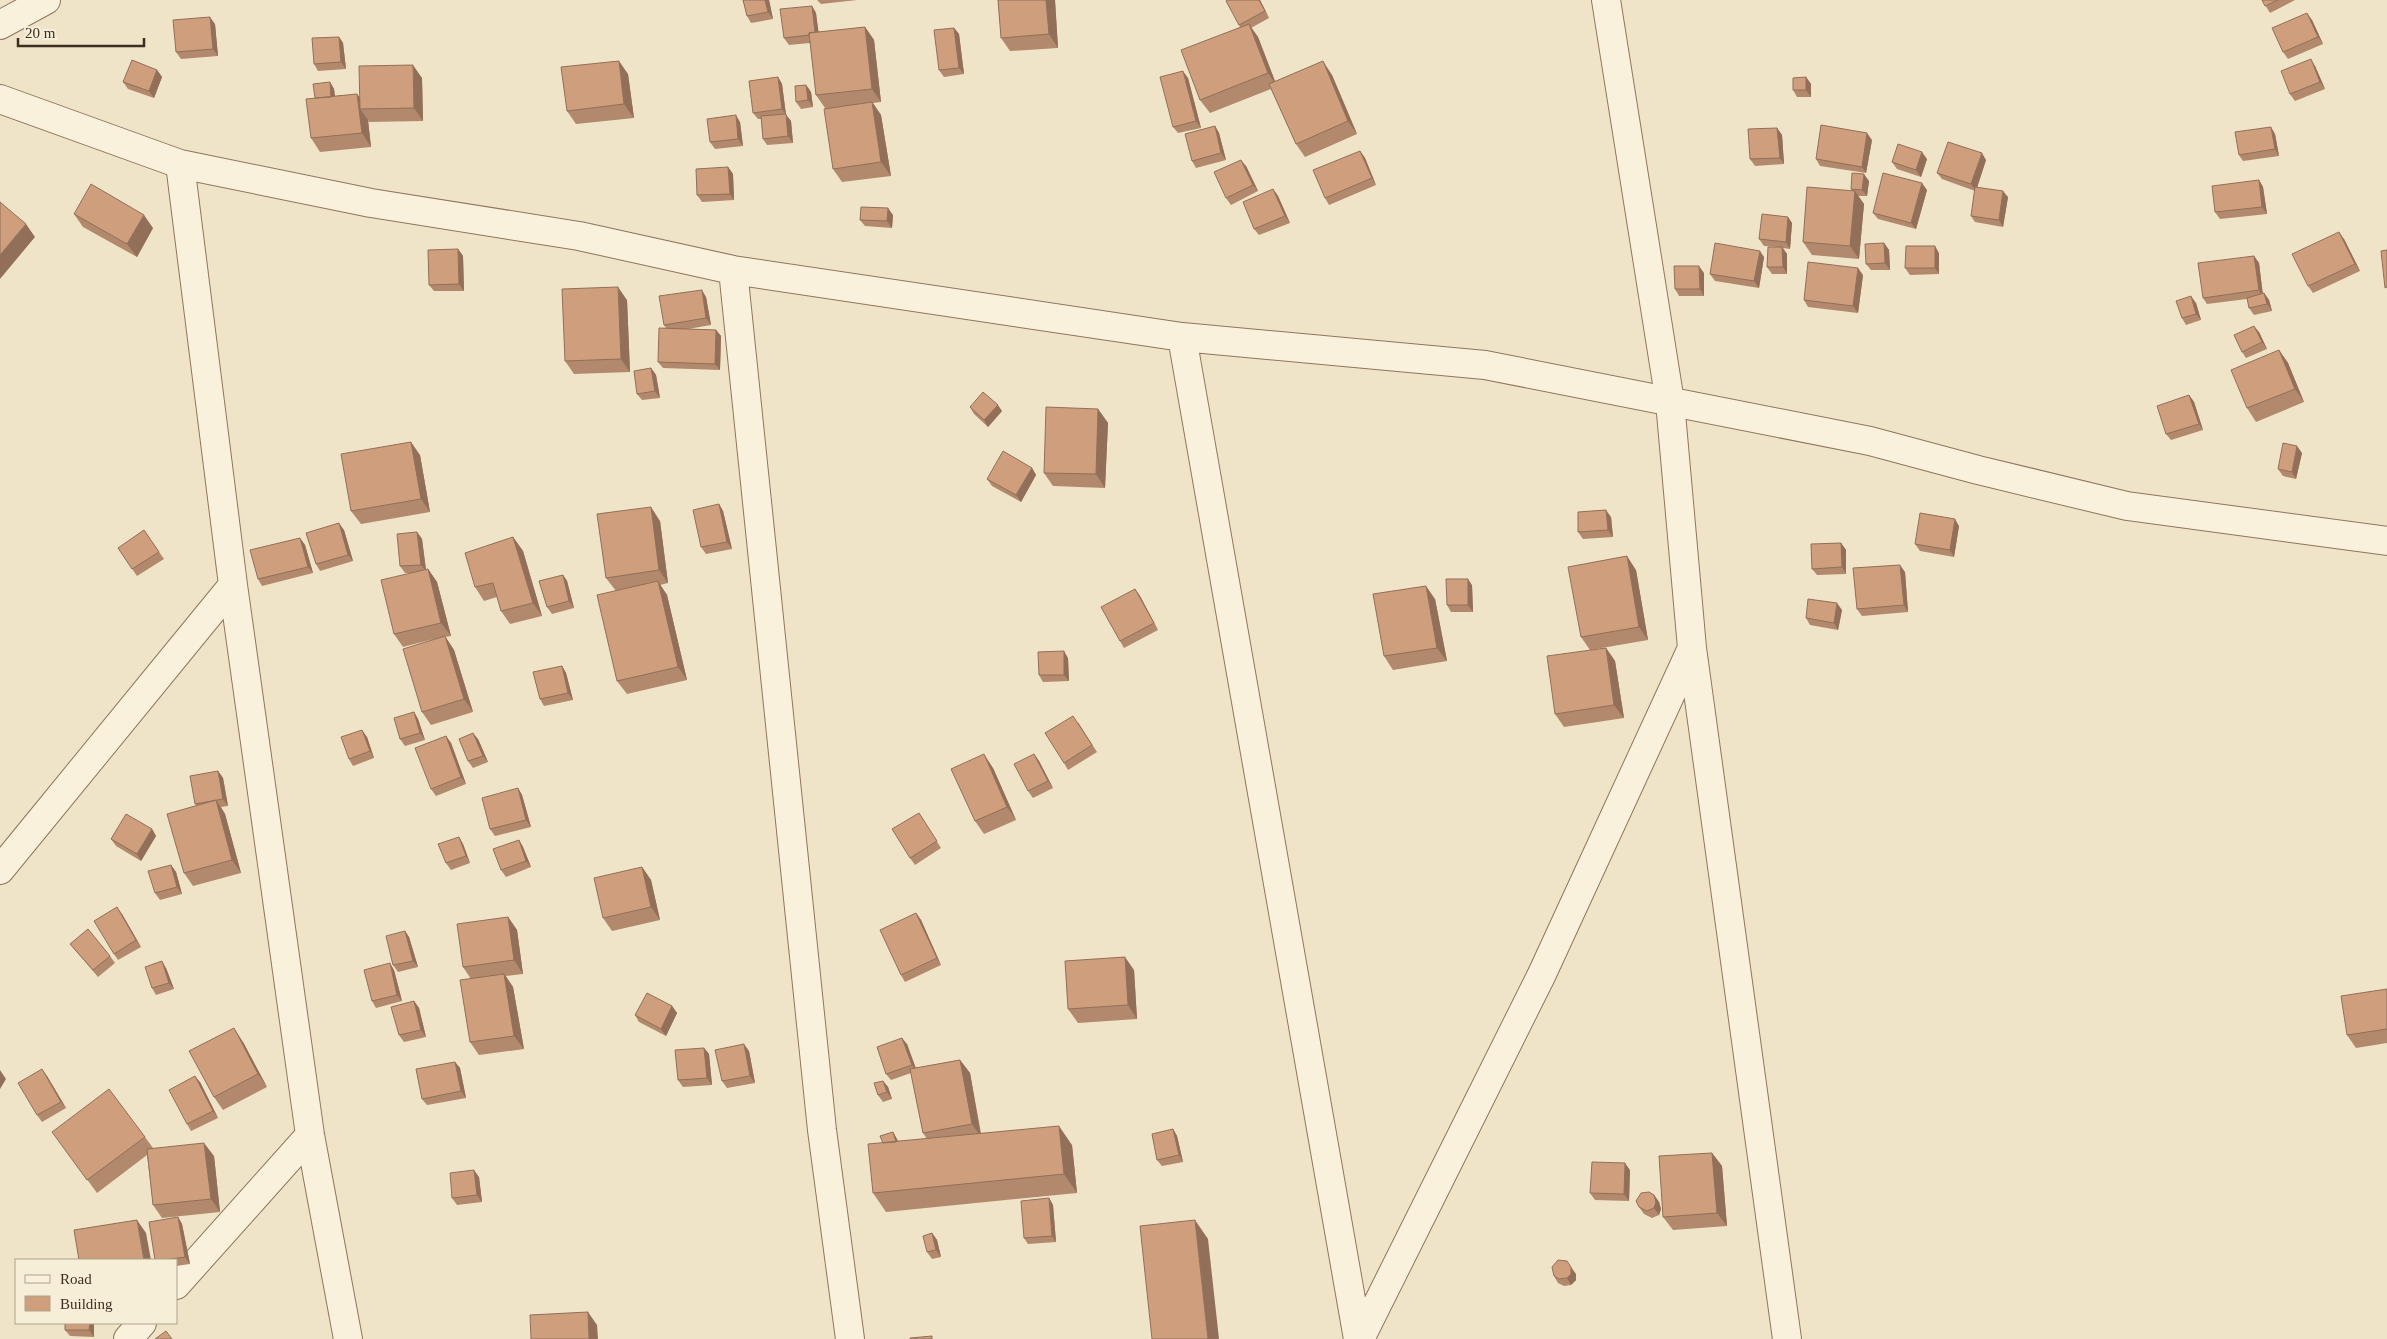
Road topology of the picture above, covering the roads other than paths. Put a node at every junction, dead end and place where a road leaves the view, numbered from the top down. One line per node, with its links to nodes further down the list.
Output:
1 (46, 0): 3 (street)
2 (1606, 0): 8 (street)
3 (0, 25)
4 (0, 99): 5 (street)
5 (180, 164): 6 (street); 10 (street)
6 (733, 270): 7 (street); 18 (street)
7 (1182, 337): 8 (street); 19 (street)
8 (1670, 402): 9 (street); 11 (street)
9 (2387, 541)
10 (232, 586): 12 (street); 13 (street)
11 (1692, 648): 19 (street); 20 (street)
12 (0, 870)
13 (310, 1135): 14 (street); 17 (street)
14 (178, 1283)
15 (141, 1324): 16 (street)
16 (128, 1339)
17 (348, 1339)
18 (850, 1339)
19 (1359, 1339)
20 (1786, 1339)

